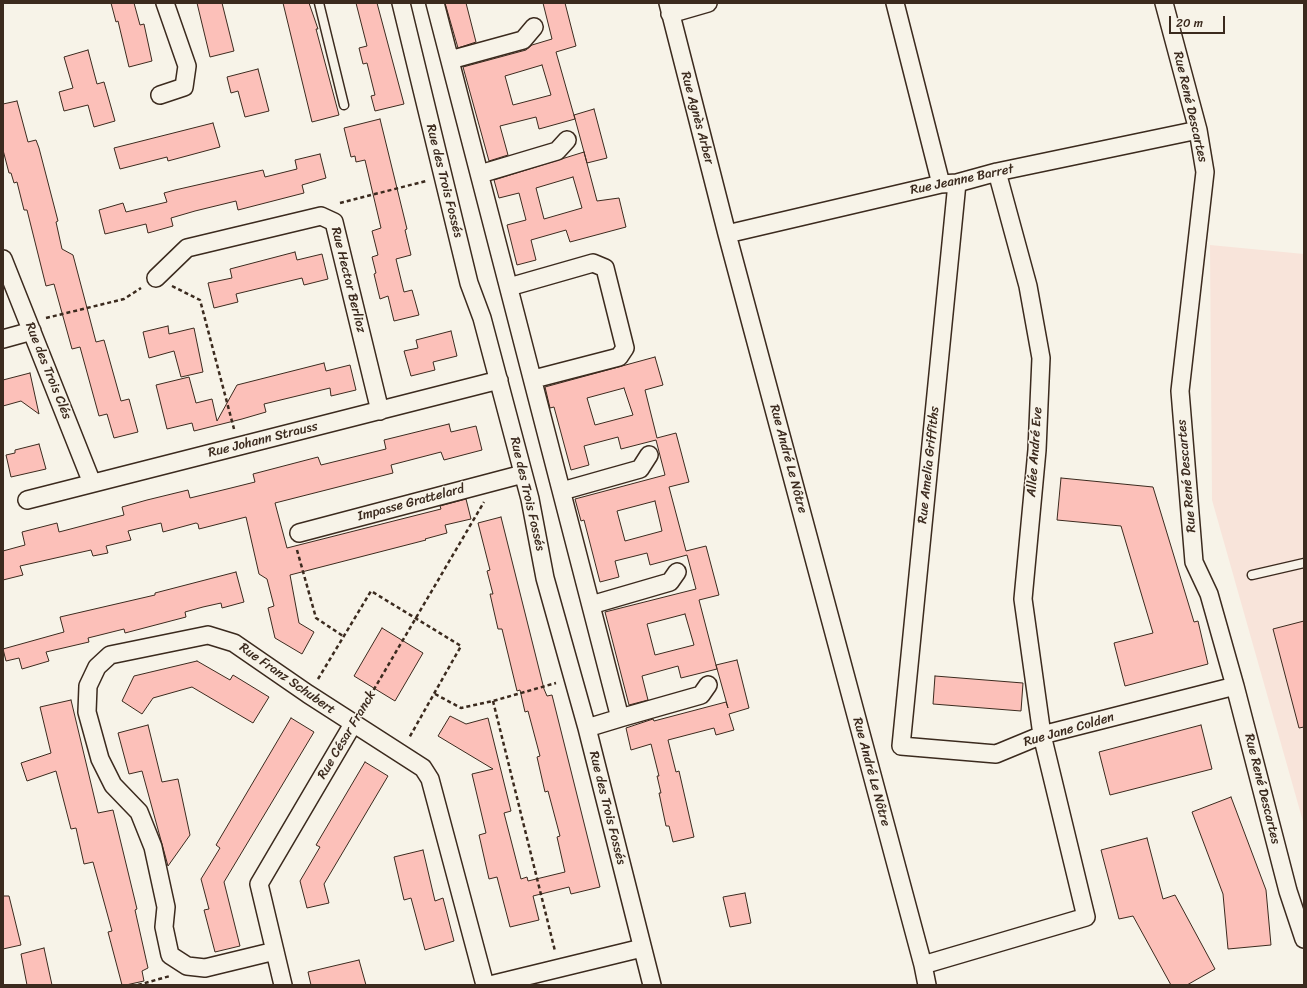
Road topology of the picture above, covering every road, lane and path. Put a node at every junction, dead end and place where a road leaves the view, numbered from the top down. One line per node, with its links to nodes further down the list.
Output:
1 (165, 3): 11 (street)
2 (319, 3): 12 (lane)
3 (401, 3): 27 (street, Rue des Trois Fossés)
4 (435, 3): 10 (street)
5 (708, 3): 8 (street)
6 (896, 3): 18 (street)
7 (1164, 3): 13 (street, Rue René Descartes)
8 (669, 8): 20 (street, Rue Agnès Arber)
9 (534, 27): 10 (street)
10 (450, 60): 16 (street)
11 (160, 95)
12 (344, 105)
13 (1198, 130): 15 (street, Rue Jeanne Barret); 45 (street, Rue René Descartes)
14 (567, 140): 16 (street)
15 (997, 172): 18 (street, Rue Jeanne Barret); 52 (street, Allée André Eve)
16 (480, 174): 23 (street)
17 (428, 181): 19 (path)
18 (949, 184): 20 (street, Rue Jeanne Barret); 53 (street, Rue Amelia Griffiths)
19 (340, 203)
20 (727, 234): 59 (street, Rue André Le Nôtre)
21 (3, 259): 24 (street, Rue des Trois Clés)
22 (156, 278): 24 (path); 28 (street, Rue Hector Berlioz); 29 (path)
23 (509, 287): 26 (street); 26 (street)
24 (36, 326): 25 (street); 32 (street, Rue des Trois Clés)
25 (3, 339)
26 (534, 379): 33 (street)
27 (499, 380): 28 (street, Rue Johann Strauss); 31 (street, Rue des Trois Fossés)
28 (380, 411): 32 (street, Rue Johann Strauss)
29 (235, 429)
30 (649, 455): 33 (street)
31 (523, 474): 36 (street, Impasse Grattelard); 51 (street, Rue des Trois Fossés)
32 (92, 483): 35 (street, Rue Johann Strauss)
33 (562, 491): 40 (street)
34 (488, 496): 41 (path, Rue César Franck)
35 (27, 500)
36 (299, 533): 42 (path)
37 (1304, 563): 39 (lane)
38 (677, 572): 40 (street)
39 (1252, 575)
40 (591, 605): 49 (street)
41 (416, 618): 42 (path); 47 (path); 50 (path, Rue César Franck)
42 (343, 636): 46 (path)
43 (556, 683): 48 (path)
44 (708, 685): 49 (street)
45 (1235, 686): 52 (street, Rue Jane Colden); 55 (street, Rue René Descartes)
46 (308, 694): 50 (street, Rue Franz Schubert); 60 (street, Rue Franz Schubert)
47 (435, 694): 48 (path); 54 (path)
48 (493, 701): 58 (path)
49 (620, 718): 51 (street)
50 (353, 724): 54 (street, Rue Franz Schubert); 57 (street, Rue César Franck)
51 (587, 728): 56 (street, Rue des Trois Fossés)
52 (1042, 735): 53 (street, Rue Jane Colden); 59 (street)
53 (901, 746)
54 (400, 753): 63 (street, Rue Franz Schubert)
55 (1304, 939)
56 (642, 948): 64 (street); 65 (street, Rue des Trois Fossés)
57 (275, 951): 60 (street, Rue Franz Schubert); 62 (street, Rue César Franck)
58 (557, 958)
59 (923, 965): 66 (street, Rue André Le Nôtre)
60 (187, 966): 61 (path)
61 (138, 985)
62 (283, 985)
63 (485, 985)
64 (490, 985)
65 (652, 985)
66 (927, 985)

